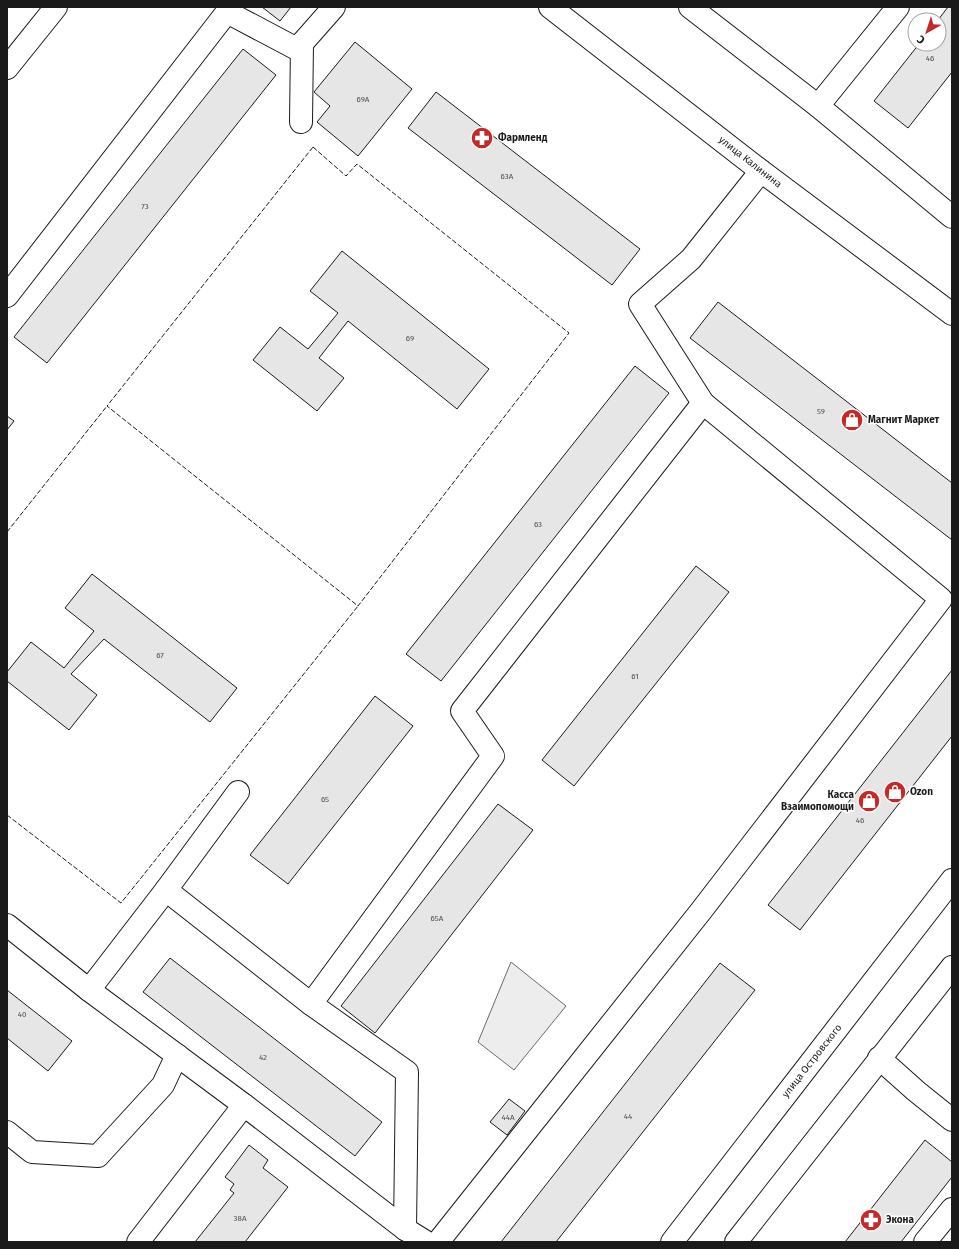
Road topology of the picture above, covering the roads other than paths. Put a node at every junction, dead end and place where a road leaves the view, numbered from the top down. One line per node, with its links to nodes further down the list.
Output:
1 (56, 7): 8 (main road)
2 (334, 7): 7 (main road)
3 (550, 7): 11 (main road, улица Калинина)
4 (690, 7): 9 (main road)
5 (898, 7): 9 (main road)
6 (224, 9): 7 (main road); 13 (main road)
7 (302, 43): 10 (main road)
8 (7, 68)
9 (818, 106): 12 (main road)
10 (301, 122)
11 (761, 171): 14 (main road, улица Калинина); 15 (main road)
12 (950, 212)
13 (7, 296)
14 (952, 314)
15 (703, 403): 22 (main road); 32 (main road)
16 (238, 792): 18 (main road)
17 (952, 880): 33 (main road, улица Островского)
18 (166, 890): 21 (main road); 22 (main road)
19 (7, 925): 21 (main road)
20 (952, 967): 24 (main road)
21 (88, 990): 23 (main road)
22 (311, 1004): 29 (main road)
23 (177, 1055): 25 (main road); 27 (main road)
24 (879, 1058): 26 (main road); 34 (main road)
25 (244, 1105): 29 (main road); 30 (main road)
26 (952, 1120)
27 (7, 1132)
28 (952, 1209): 35 (main road)
29 (405, 1229): 31 (main road)
30 (138, 1242)
31 (426, 1242)
32 (438, 1242)
33 (672, 1242)
34 (736, 1242)
35 (925, 1242)

